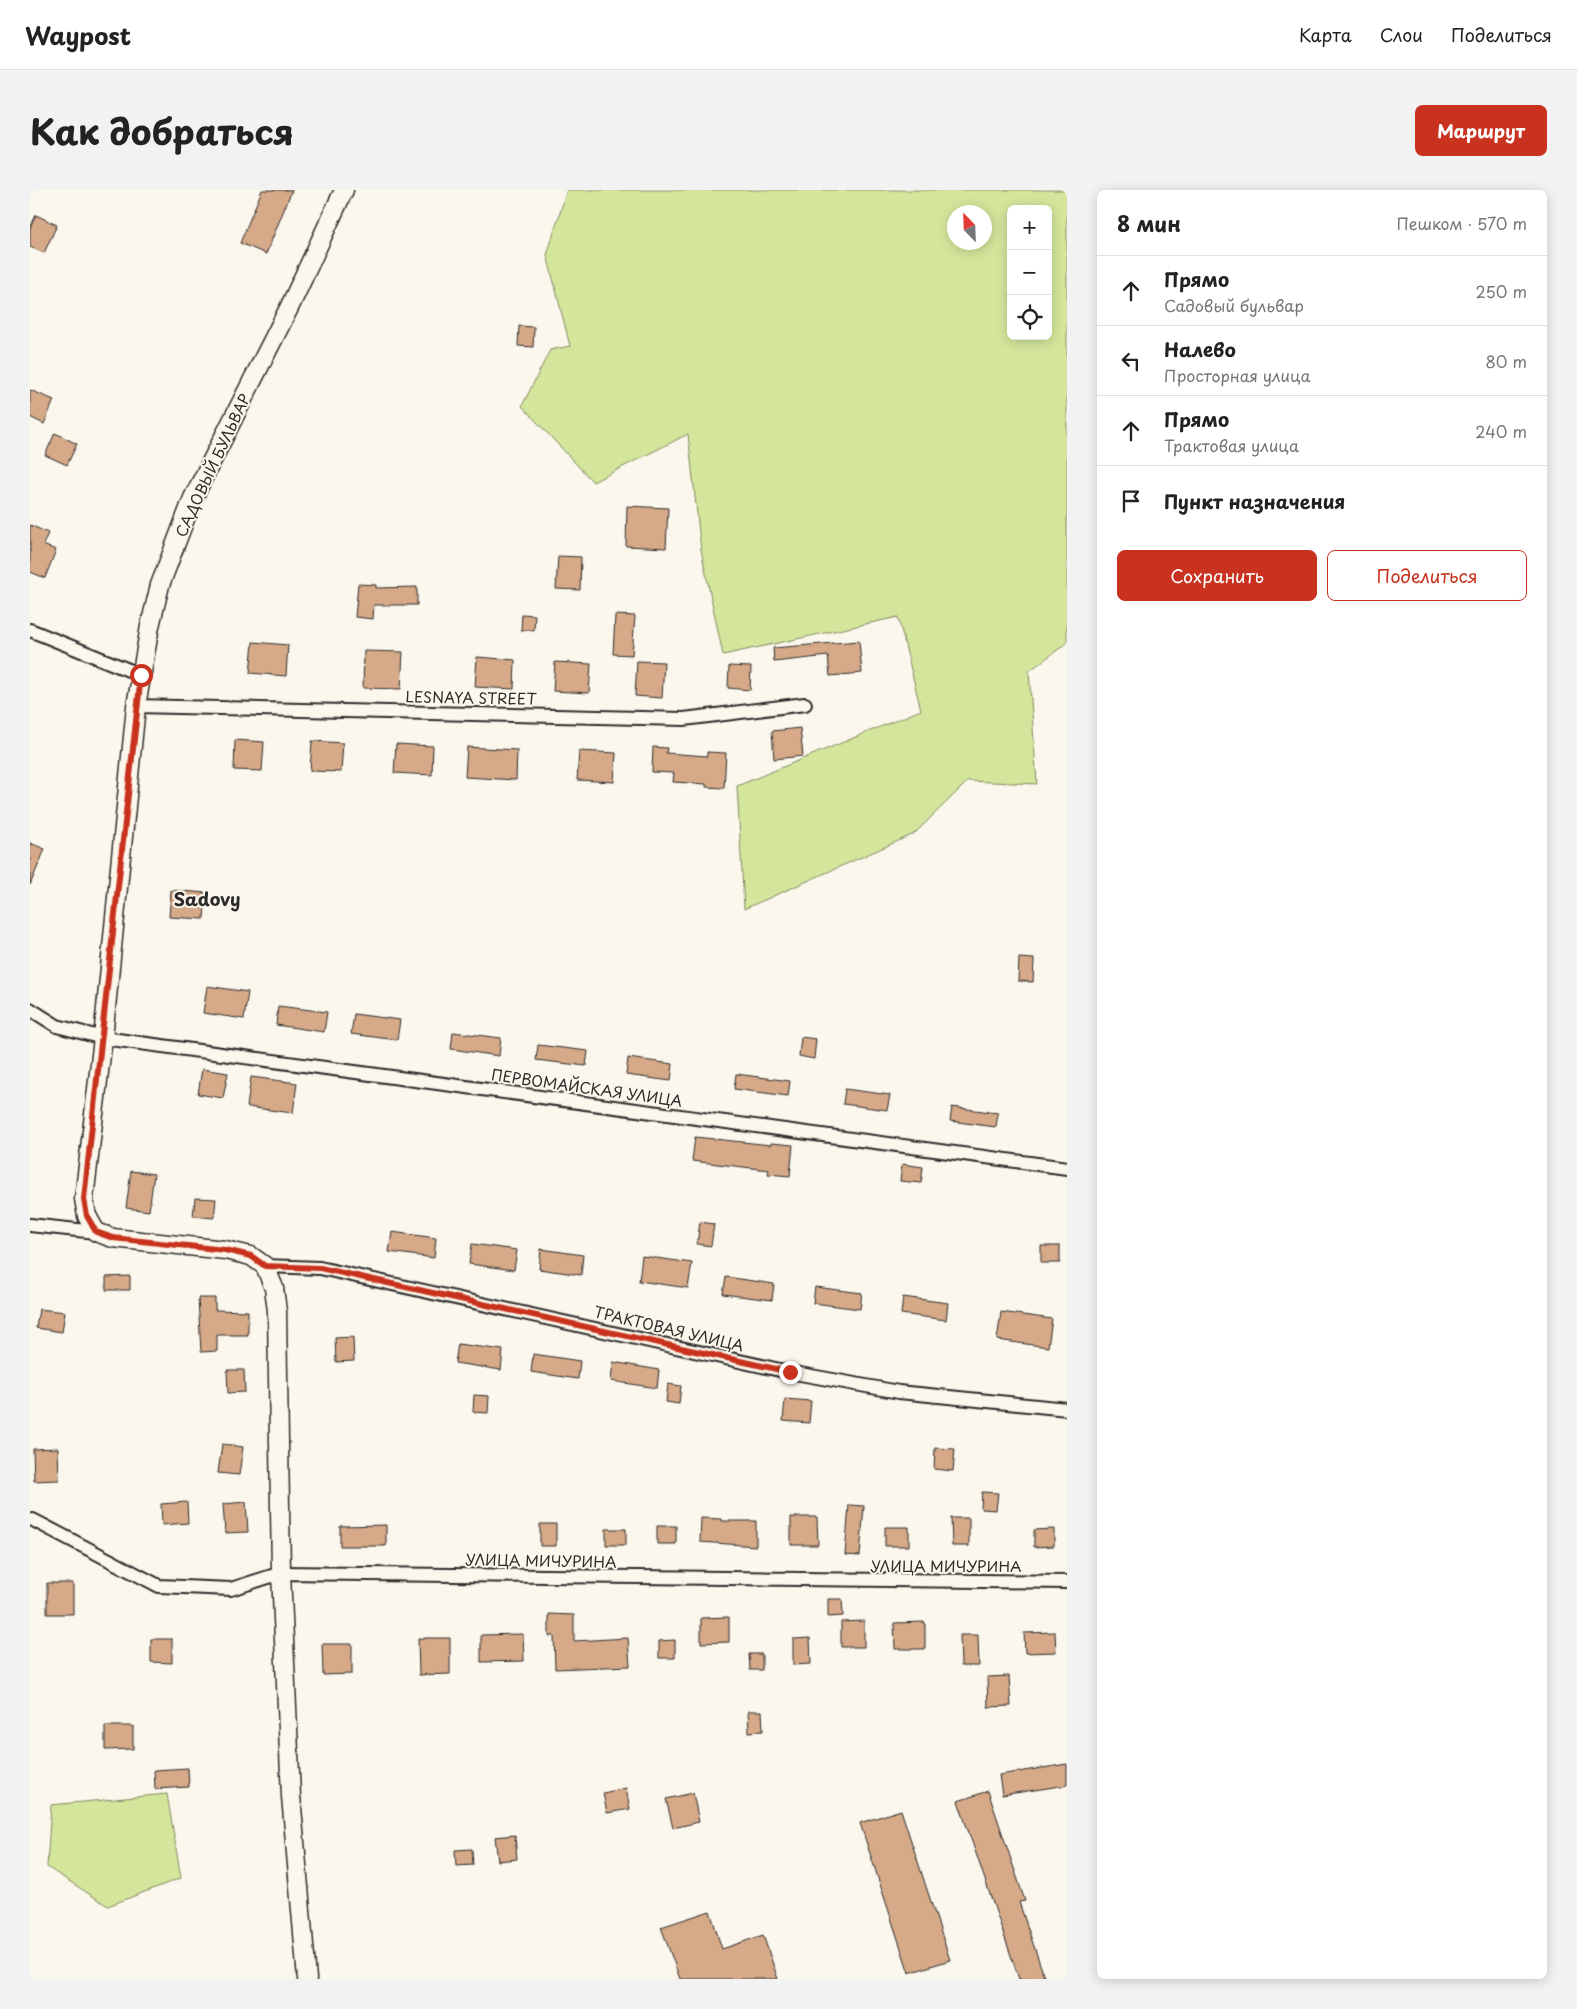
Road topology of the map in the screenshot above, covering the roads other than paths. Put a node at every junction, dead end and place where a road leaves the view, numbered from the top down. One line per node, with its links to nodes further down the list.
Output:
1 (344, 190): 3 (street, САДОВЫЙ БУЛЬВАР)
2 (30, 630): 3 (street)
3 (141, 675): 5 (street, САДОВЫЙ БУЛЬВАР)
4 (805, 704): 5 (street, LESNAYA STREET)
5 (136, 706): 7 (street, САДОВЫЙ БУЛЬВАР)
6 (30, 1009): 7 (street, ПЕРВОМАЙСКАЯ УЛИЦА)
7 (103, 1038): 8 (street, ПЕРВОМАЙСКАЯ УЛИЦА); 10 (street, САДОВЫЙ БУЛЬВАР)
8 (1067, 1168)
9 (30, 1225): 10 (street)
10 (96, 1232): 11 (street)
11 (265, 1266): 12 (street, ТРАКТОВАЯ УЛИЦА); 14 (street)
12 (1067, 1409)
13 (33, 1520): 14 (street, УЛИЦА МИЧУРИНА)
14 (281, 1573): 15 (street, УЛИЦА МИЧУРИНА); 16 (street)
15 (1067, 1582)
16 (307, 1979)

